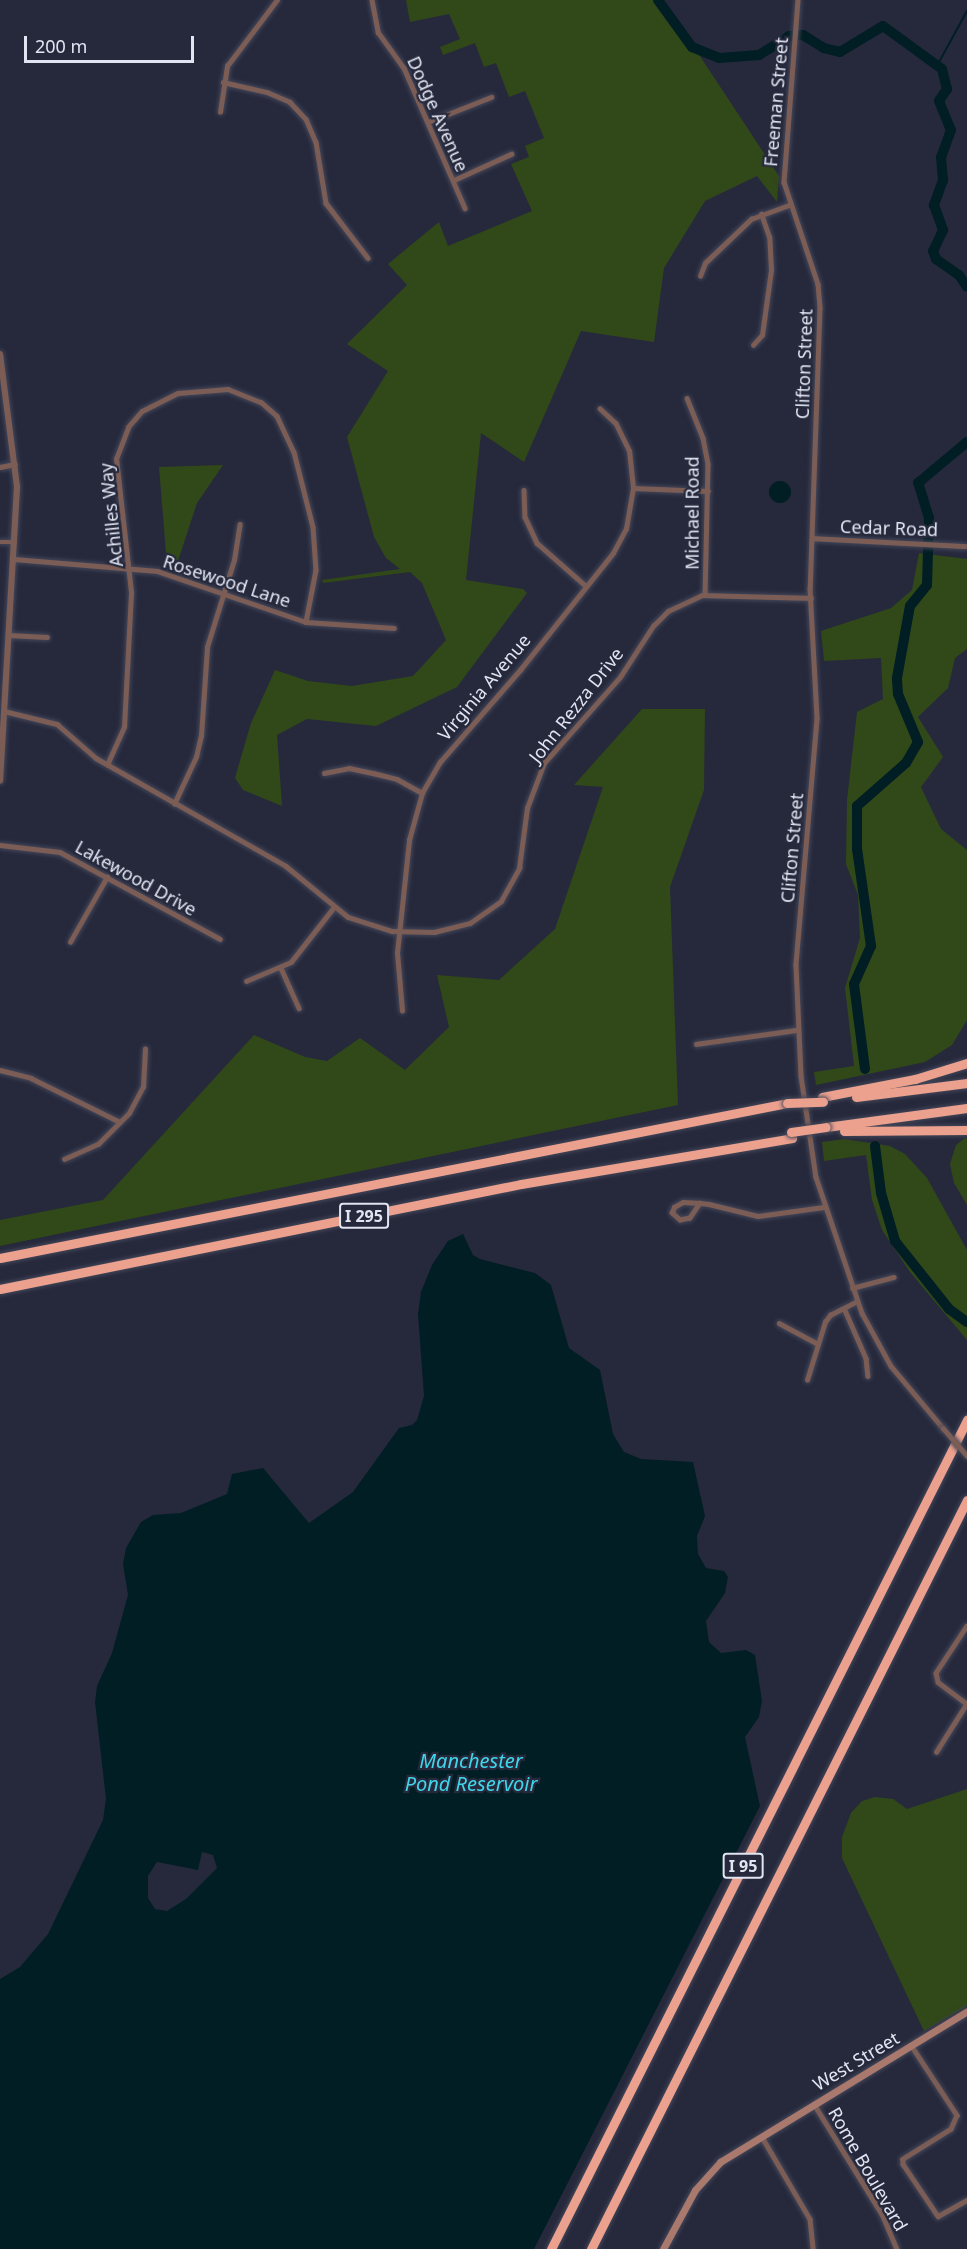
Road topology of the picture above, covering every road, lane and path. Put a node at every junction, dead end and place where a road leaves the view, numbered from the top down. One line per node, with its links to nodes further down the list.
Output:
1 (277, 0): 4 (street)
2 (372, 0): 7 (street, Dodge Avenue)
3 (798, 0): 10 (street, Freeman Street)
4 (222, 82): 6 (street); 13 (street)
5 (491, 96): 7 (street)
6 (220, 112)
7 (428, 122): 9 (street, Dodge Avenue)
8 (512, 154): 9 (street)
9 (454, 180): 11 (street, Dodge Avenue)
10 (789, 205): 12 (street); 25 (street, Clifton Street)
11 (465, 208)
12 (761, 214): 14 (street); 15 (street)
13 (368, 258)
14 (700, 276)
15 (753, 345)
16 (0, 354): 19 (street)
17 (687, 398): 23 (street, Michael Road)
18 (600, 409): 21 (street, Virginia Avenue)
19 (15, 464): 20 (street); 27 (street)
20 (0, 467)
21 (633, 488): 23 (street); 31 (street, Virginia Avenue)
22 (524, 490): 31 (street)
23 (708, 491): 33 (street, Michael Road)
24 (240, 525): 32 (street)
25 (812, 538): 28 (street, Cedar Road); 34 (street, Clifton Street)
26 (0, 542): 27 (street)
27 (15, 542): 29 (street)
28 (965, 546)
29 (14, 559): 30 (street, Rosewood Lane); 37 (street)
30 (130, 568): 32 (street, Rosewood Lane); 35 (street, Achilles Way); 41 (street, Achilles Way)
31 (586, 586): 44 (street, Virginia Avenue)
32 (224, 593): 35 (street, Rosewood Lane); 45 (street)
33 (705, 595): 34 (street, John Rezza Drive); 49 (street, John Rezza Drive)
34 (811, 598): 56 (street, Clifton Street)
35 (306, 622): 36 (street, Rosewood Lane)
36 (394, 628)
37 (8, 635): 38 (street); 39 (street)
38 (47, 637)
39 (4, 711): 40 (street); 41 (street, John Rezza Drive)
40 (1, 742): 43 (street)
41 (107, 765): 45 (street, John Rezza Drive)
42 (324, 773): 44 (street)
43 (0, 781)
44 (422, 793): 49 (street, Virginia Avenue)
45 (174, 804): 48 (street, John Rezza Drive)
46 (0, 845): 47 (street, Lakewood Drive)
47 (107, 877): 50 (street, Lakewood Drive); 51 (street)
48 (334, 907): 49 (street, John Rezza Drive); 52 (street)
49 (400, 932): 55 (street, Virginia Avenue)
50 (220, 939)
51 (70, 942)
52 (281, 968): 53 (street); 54 (street)
53 (246, 981)
54 (299, 1008)
55 (402, 1011)
56 (797, 1030): 57 (street); 69 (street, Clifton Street)
57 (696, 1044)
58 (146, 1048): 64 (street)
59 (967, 1063): 62 (highway)
60 (0, 1070): 64 (street)
61 (967, 1083): 62 (highway)
62 (822, 1099): 70 (highway, I 295, bridge)
63 (967, 1108): 65 (highway)
64 (120, 1122): 67 (street)
65 (827, 1130): 66 (highway); 73 (highway, I 295)
66 (967, 1130)
67 (64, 1159)
68 (700, 1203): 68 (street); 69 (street)
69 (825, 1207): 72 (street, Clifton Street)
70 (0, 1258)
71 (894, 1277): 72 (street)
72 (852, 1288): 74 (street, Clifton Street)
73 (0, 1289)
74 (857, 1301): 75 (street); 81 (street, Clifton Street, bridge)
75 (844, 1308): 77 (street); 78 (street)
76 (779, 1323): 77 (street)
77 (818, 1344): 79 (street)
78 (867, 1376)
79 (807, 1380)
80 (967, 1420): 91 (highway, I 95)
81 (967, 1456)
82 (967, 1500): 92 (highway, I 95)
83 (967, 1626): 84 (street)
84 (967, 1703): 85 (street)
85 (936, 1752)
86 (967, 2011): 87 (main road, West Street)
87 (911, 2045): 88 (main road, West Street); 90 (street)
88 (814, 2104): 89 (main road, West Street); 95 (street, Rome Boulevard)
89 (761, 2136): 93 (main road, West Street); 94 (street)
90 (967, 2200)
91 (551, 2249)
92 (591, 2249)
93 (663, 2249)
94 (813, 2249)
95 (897, 2249)

